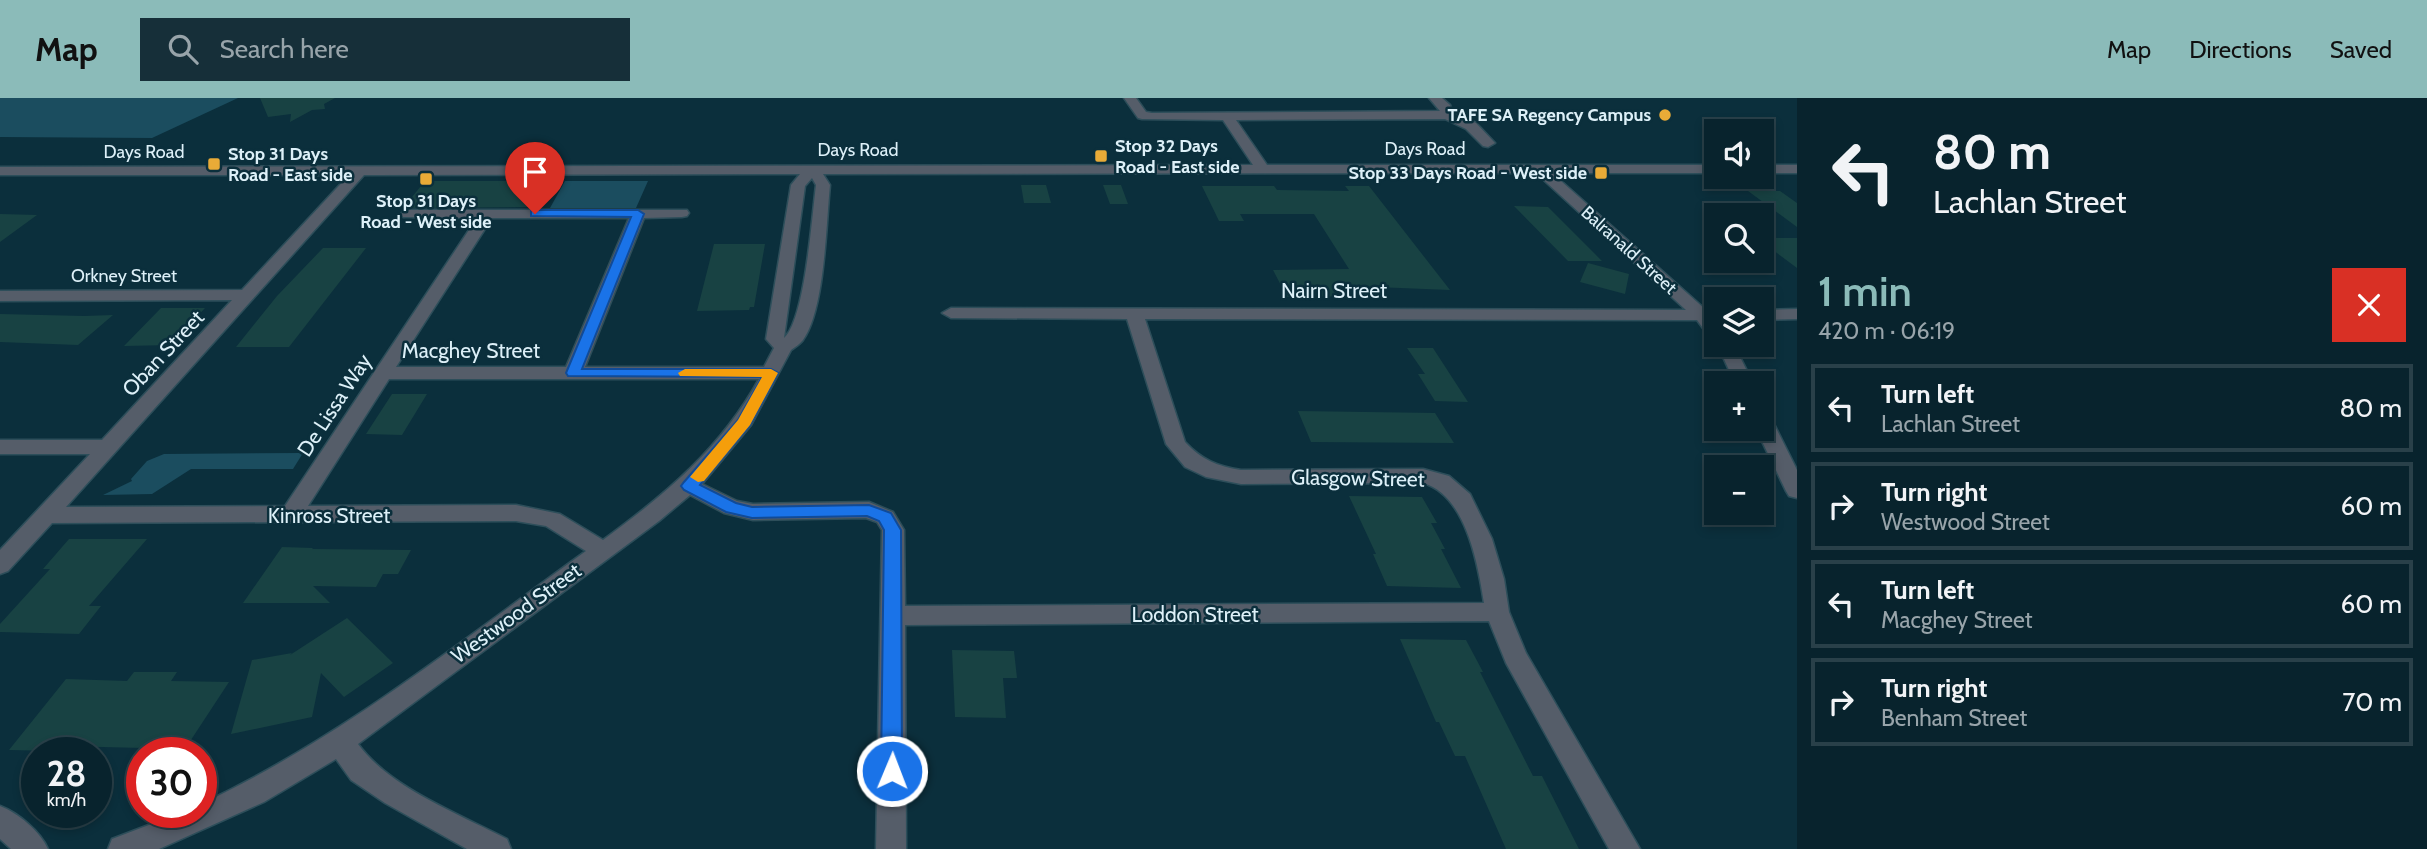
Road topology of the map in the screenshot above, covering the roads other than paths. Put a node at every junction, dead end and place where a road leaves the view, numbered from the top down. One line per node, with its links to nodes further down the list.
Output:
1 (1130, 98): 4 (street)
2 (1435, 98): 3 (street)
3 (1447, 115): 4 (street); 5 (street)
4 (1227, 117): 6 (street)
5 (1488, 143)
6 (1262, 168): 7 (street, Days Road); 8 (street, Days Road)
7 (1538, 168): 9 (street, Days Road); 22 (street, Balranald Street)
8 (813, 169): 13 (street, Days Road); 14 (street); 15 (street, Westwood Street)
9 (1704, 169)
10 (1774, 169): 11 (street)
11 (1797, 169)
12 (0, 171): 13 (street, Days Road)
13 (359, 172): 20 (street, Oban Street)
14 (795, 205): 15 (street); 28 (street)
15 (821, 206): 28 (street, Westwood Street)
16 (682, 213): 19 (street)
17 (408, 214): 18 (street)
18 (487, 214): 19 (street); 29 (street, De Lissa Way)
19 (638, 214): 30 (street)
20 (247, 295): 21 (street, Orkney Street); 34 (street, Oban Street)
21 (0, 296)
22 (1704, 311)
23 (1134, 312): 24 (street, Nairn Street); 27 (street, Nairn Street); 42 (street, Glasgow Street)
24 (951, 313)
25 (1774, 314): 26 (street)
26 (1797, 314)
27 (1704, 315)
28 (783, 347): 31 (street, Westwood Street)
29 (382, 373): 30 (street, Macghey Street); 39 (street, De Lissa Way)
30 (573, 373): 31 (street, Macghey Street)
31 (771, 373): 36 (street, Westwood Street)
32 (1774, 439): 35 (street)
33 (0, 447): 34 (street)
34 (107, 447): 38 (street, Oban Street)
35 (1791, 466): 37 (street)
36 (689, 486): 40 (street, Westwood Street); 43 (street)
37 (1797, 491)
38 (46, 515): 39 (street, Kinross Street); 41 (street, Oban Street)
39 (290, 516): 40 (street, Kinross Street)
40 (602, 550): 44 (street, Westwood Street)
41 (0, 565)
42 (1497, 612): 43 (street, Loddon Street); 54 (street, Glasgow Street)
43 (893, 616): 53 (street)
44 (340, 742): 45 (street, Westwood Street); 52 (street)
45 (217, 811)
46 (0, 820): 49 (street)
47 (177, 828): 50 (street, Westwood Street)
48 (184, 828): 51 (street, Westwood Street)
49 (33, 849)
50 (123, 849)
51 (150, 849)
52 (496, 849)
53 (891, 849)
54 (1625, 849)

